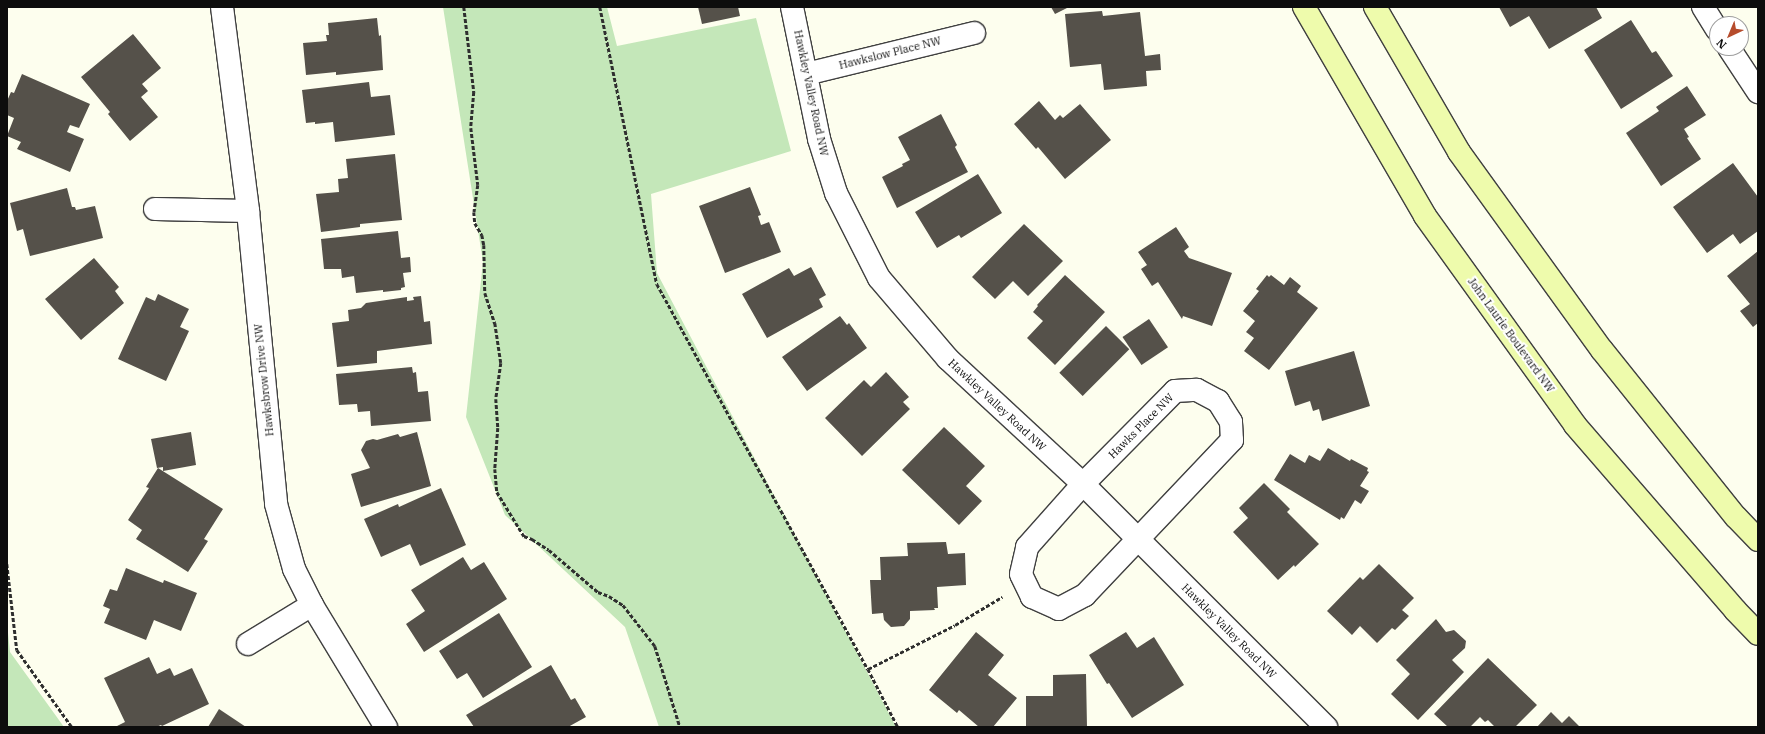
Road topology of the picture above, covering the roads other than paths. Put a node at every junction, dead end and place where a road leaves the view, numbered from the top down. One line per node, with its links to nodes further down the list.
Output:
1 (222, 7): 12 (street, Hawksbrow Drive NW)
2 (792, 7): 9 (street, Hawkley Valley Road NW)
3 (1304, 7): 17 (main road, John Laurie Boulevard NW)
4 (1375, 7): 15 (main road)
5 (1703, 7): 6 (street)
6 (1709, 16)
7 (974, 33): 9 (street, Hawkslow Place NW)
8 (1734, 56): 10 (street)
9 (806, 74): 13 (street, Hawkley Valley Road NW)
10 (1758, 92)
11 (155, 208): 12 (street)
12 (248, 211): 16 (street, Hawksbrow Drive NW)
13 (1083, 484): 14 (street, Hawkley Valley Road NW); 14 (street, Hawks Place NW); 14 (street, Hawks Place NW)
14 (1139, 540): 20 (street, Hawkley Valley Road NW)
15 (1758, 540)
16 (312, 604): 18 (street); 19 (street, Hawksbrow Drive NW)
17 (1758, 634)
18 (248, 644)
19 (386, 727)
20 (1326, 727)

